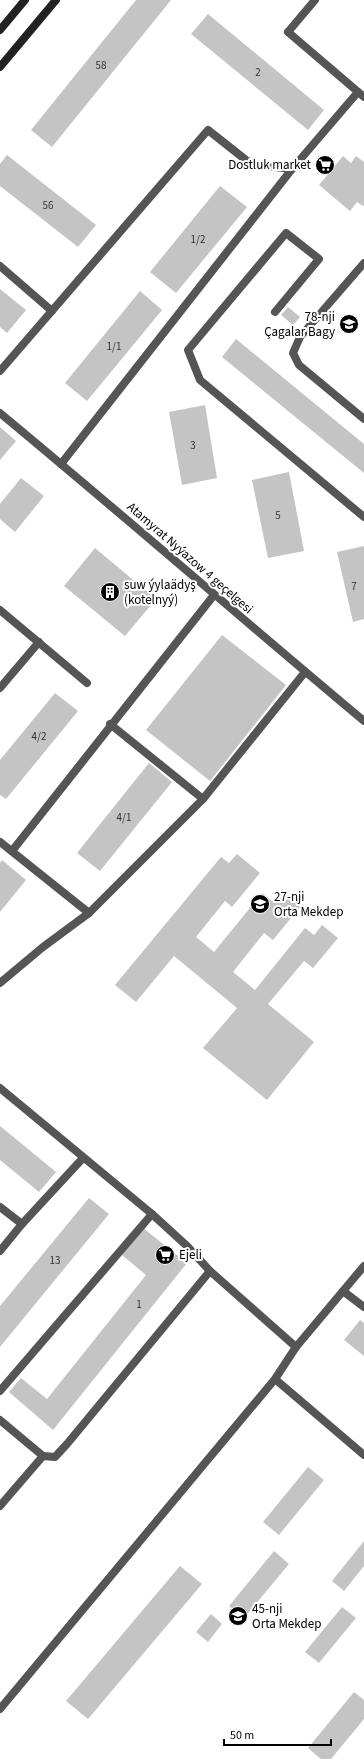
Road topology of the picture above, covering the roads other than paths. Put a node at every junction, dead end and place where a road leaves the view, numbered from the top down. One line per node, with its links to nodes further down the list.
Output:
1 (25, 0): 4 (main road)
2 (56, 0): 5 (main road)
3 (315, 0): 6 (street)
4 (0, 30)
5 (0, 67)
6 (361, 94): 7 (street)
7 (292, 169): 10 (street); 15 (street)
8 (364, 263): 14 (street)
9 (0, 266): 10 (street)
10 (52, 311): 12 (street)
11 (275, 312): 16 (street)
12 (0, 371)
13 (0, 413): 15 (street, Atamyrat Nyýazow 4 geçelgesi)
14 (364, 418)
15 (61, 464): 17 (street, Atamyrat Nyýazow 4 geçelgesi)
16 (364, 517)
17 (214, 595): 20 (street, Atamyrat Nyýazow 4 geçelgesi); 24 (street)
18 (0, 610): 19 (street)
19 (39, 642): 21 (street); 22 (street)
20 (305, 672): 23 (street, Atamyrat Nyýazow 4 geçelgesi); 25 (street)
21 (87, 683)
22 (0, 688)
23 (364, 721)
24 (110, 724): 25 (street); 27 (street)
25 (203, 799): 28 (street)
26 (0, 842): 27 (street)
27 (12, 851): 28 (street)
28 (89, 913): 29 (street)
29 (0, 982)
30 (0, 1088): 31 (street)
31 (83, 1158): 33 (street); 34 (street)
32 (0, 1208): 34 (street)
33 (152, 1214): 37 (street); 42 (street)
34 (22, 1224): 35 (street)
35 (0, 1251)
36 (364, 1266): 38 (street)
37 (210, 1270): 40 (street); 45 (street)
38 (343, 1291): 39 (street); 40 (street)
39 (364, 1307)
40 (296, 1347): 41 (street)
41 (274, 1378): 44 (street); 47 (street)
42 (0, 1391)
43 (0, 1420): 45 (street)
44 (364, 1455)
45 (43, 1456): 46 (street)
46 (0, 1506)
47 (0, 1709)

